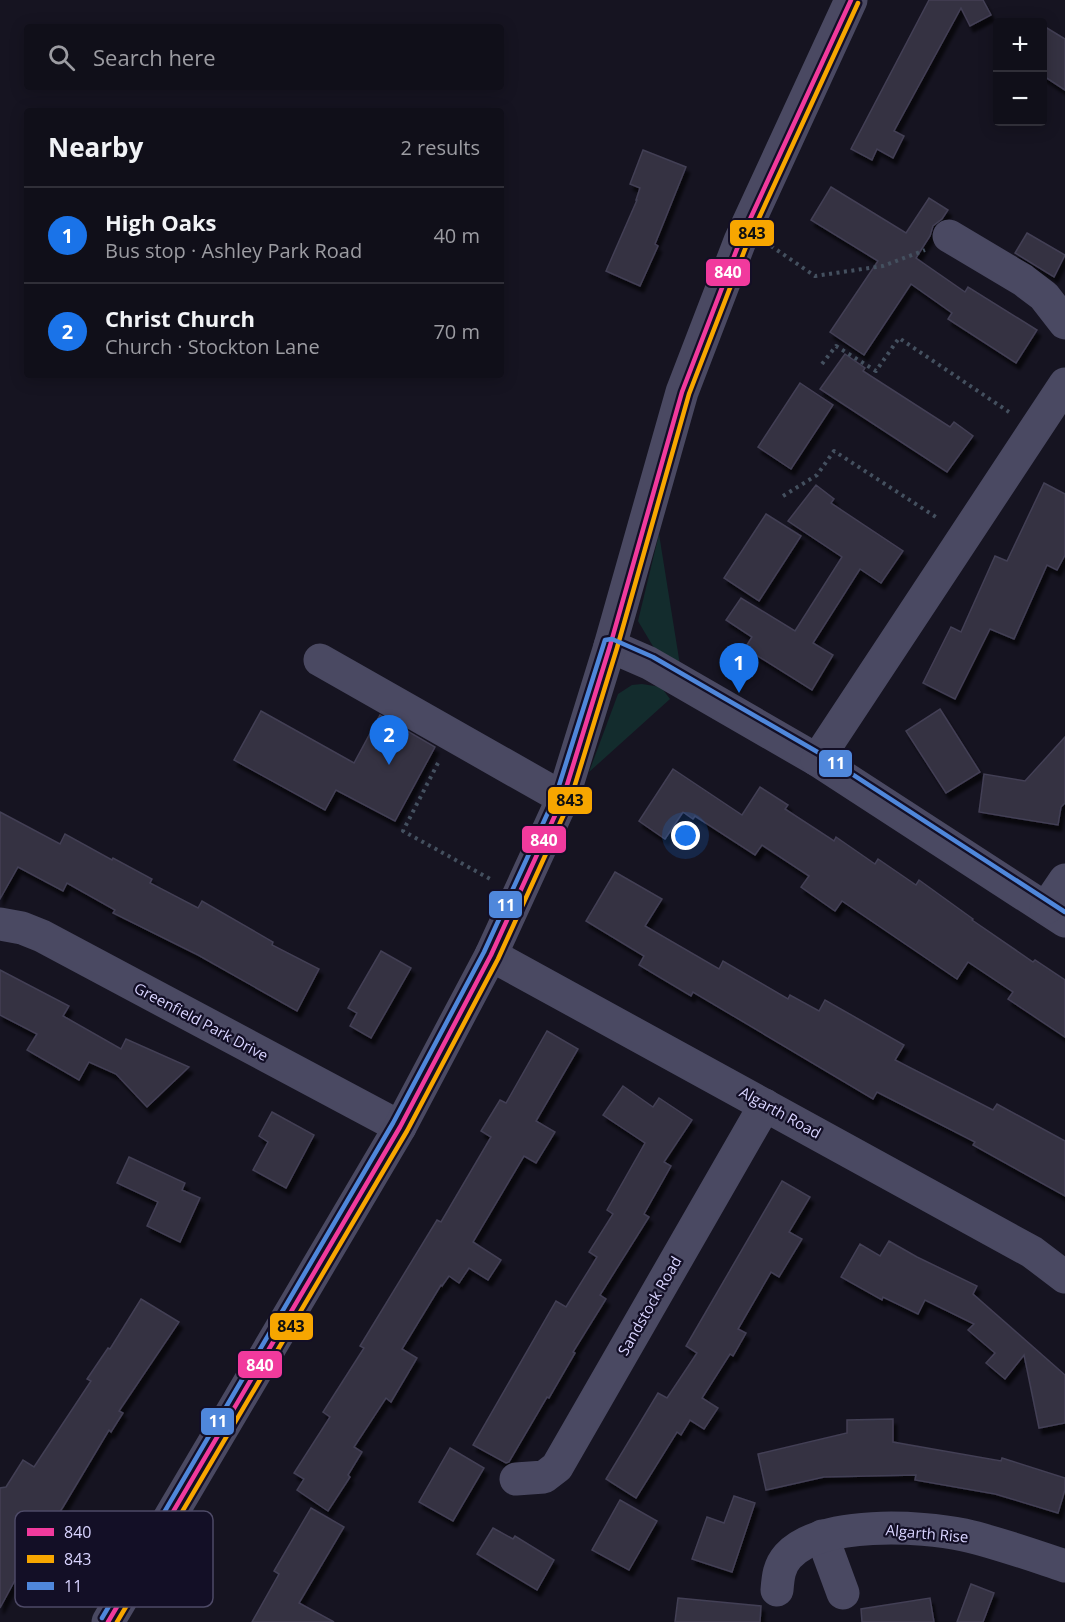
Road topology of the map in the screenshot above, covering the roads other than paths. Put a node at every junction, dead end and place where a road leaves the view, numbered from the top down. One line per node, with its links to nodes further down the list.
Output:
1 (851, 0): 5 (street)
2 (949, 236): 3 (street)
3 (1065, 323)
4 (1065, 384): 7 (street)
5 (610, 646): 7 (street); 8 (street)
6 (320, 660): 8 (street)
7 (817, 760): 10 (street)
8 (563, 798): 12 (street)
9 (1065, 880): 10 (street)
10 (1056, 915)
11 (0, 924): 14 (street, Greenfield Park Drive)
12 (491, 955): 13 (street, Algarth Road); 14 (street)
13 (765, 1105): 15 (street, Algarth Road); 16 (street, Sandstock Road)
14 (400, 1127): 17 (street)
15 (1065, 1276)
16 (516, 1479)
17 (173, 1511)
18 (822, 1536): 19 (street, Algarth Rise); 20 (street, Algarth Rise); 21 (street)
19 (1065, 1566)
20 (777, 1590)
21 (843, 1593)
22 (117, 1607): 23 (street)
23 (108, 1622)

